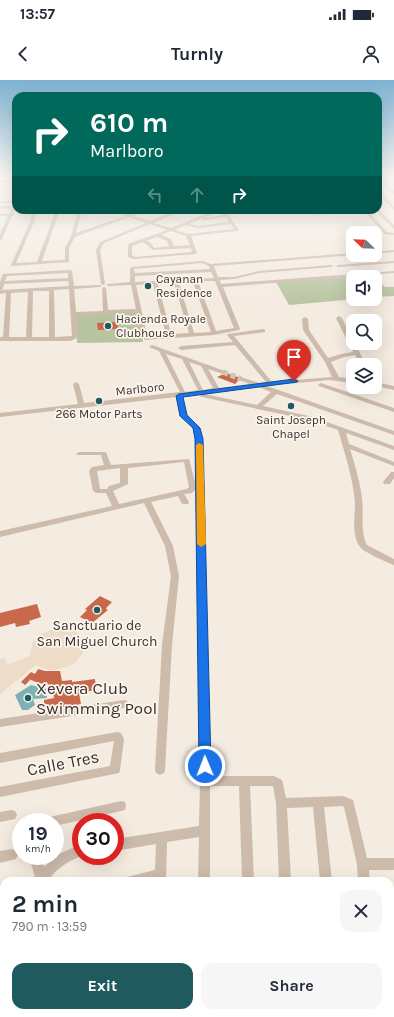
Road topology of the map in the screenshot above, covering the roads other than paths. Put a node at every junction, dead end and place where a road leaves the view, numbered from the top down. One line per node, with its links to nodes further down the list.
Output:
1 (31, 221): 32 (street)
2 (54, 221): 32 (street)
3 (77, 221): 19 (street)
4 (113, 221): 19 (street)
5 (145, 221): 12 (street)
6 (152, 221): 12 (street)
7 (193, 221): 14 (street)
8 (374, 221): 18 (street)
9 (387, 221): 17 (street)
10 (0, 222): 11 (street)
11 (8, 222): 15 (street)
12 (149, 222): 16 (street); 44 (street)
13 (232, 223): 14 (street); 22 (street)
14 (185, 224): 16 (street)
15 (2, 229): 23 (street)
16 (170, 229): 21 (street); 22 (street)
17 (394, 229): 18 (street)
18 (383, 231): 20 (street)
19 (73, 234): 32 (street)
20 (394, 234)
21 (157, 235): 24 (street); 26 (street)
22 (188, 235): 25 (street)
23 (0, 237)
24 (142, 241): 25 (street); 26 (street)
25 (193, 246): 26 (street)
26 (172, 247)
27 (394, 251): 28 (street)
28 (382, 252)
29 (346, 255): 30 (street)
30 (327, 256): 33 (street); 34 (street)
31 (394, 262): 33 (street)
32 (39, 263)
33 (335, 266): 37 (street); 39 (street)
34 (212, 267): 36 (street); 36 (street); 39 (street)
35 (394, 272): 37 (street)
36 (132, 274): 43 (street)
37 (342, 276): 45 (street)
38 (72, 279): 46 (street); 47 (street); 47 (street)
39 (217, 279): 40 (street); 45 (street)
40 (195, 280): 41 (street); 62 (street)
41 (176, 281): 42 (street); 63 (street)
42 (155, 282): 43 (street); 64 (street)
43 (133, 283): 44 (street); 53 (street)
44 (104, 286): 46 (street); 54 (street)
45 (219, 286): 62 (street)
46 (72, 287): 48 (street); 57 (street)
47 (1, 288): 50 (street)
48 (51, 289): 49 (street); 66 (street)
49 (31, 290): 50 (street); 65 (street)
50 (9, 291): 51 (street)
51 (8, 304): 52 (street); 56 (street)
52 (0, 305)
53 (138, 310): 54 (street); 64 (street)
54 (106, 312): 57 (street)
55 (0, 314): 56 (street)
56 (7, 314): 60 (street)
57 (75, 314): 66 (street)
58 (339, 318): 72 (street)
59 (305, 319): 75 (street)
60 (3, 324): 67 (street)
61 (263, 331): 68 (street)
62 (214, 333): 63 (street)
63 (192, 335): 64 (street)
64 (169, 337)
65 (29, 339): 66 (street); 67 (street)
66 (52, 339)
67 (3, 340)
68 (237, 342): 70 (street); 82 (street)
69 (152, 347): 71 (street)
70 (181, 348)
71 (161, 350): 73 (street); 90 (street)
72 (357, 353): 74 (street); 75 (street)
73 (184, 358): 76 (street); 89 (street)
74 (360, 358)
75 (327, 361): 78 (street)
76 (203, 365): 77 (street); 87 (street)
77 (223, 372)
78 (336, 378): 80 (street, Marlboro); 82 (street, Marlboro)
79 (241, 379): 85 (street)
80 (346, 380)
81 (76, 384): 92 (street)
82 (271, 384): 85 (street, Marlboro)
83 (321, 385): 94 (street)
84 (382, 385): 86 (street)
85 (258, 386): 87 (street, Marlboro); 88 (street)
86 (394, 388)
87 (218, 391): 89 (street, Marlboro)
88 (276, 391): 91 (street); 93 (street)
89 (198, 393): 90 (street, Marlboro); 93 (street)
90 (182, 395): 92 (street, Marlboro); 119 (street)
91 (302, 401): 95 (street); 98 (street)
92 (82, 406): 96 (street, Marlboro)
93 (259, 406): 95 (street)
94 (394, 410)
95 (292, 413): 97 (street)
96 (0, 415)
97 (341, 428): 99 (street); 100 (street)
98 (394, 433)
99 (346, 445): 102 (street); 113 (street)
100 (394, 448)
101 (79, 454): 104 (street)
102 (394, 464)
103 (124, 466): 104 (street); 107 (street); 108 (street)
104 (108, 467): 107 (street)
105 (394, 474): 106 (street)
106 (387, 482)
107 (109, 491): 111 (street)
108 (180, 493): 109 (street); 110 (street)
109 (147, 501): 111 (street); 117 (street)
110 (184, 502)
111 (117, 508): 112 (street)
112 (0, 534)
113 (394, 562)
114 (124, 704): 115 (street)
115 (0, 723)
116 (0, 758): 120 (street, Calle Tres)
117 (160, 770)
118 (244, 781): 119 (street); 122 (street); 138 (street)
119 (205, 782): 125 (street)
120 (0, 792)
121 (318, 802): 122 (street); 131 (street); 140 (street)
122 (281, 803): 139 (street)
123 (121, 806): 124 (street)
124 (64, 819)
125 (204, 831): 126 (street); 137 (street)
126 (162, 837): 127 (street); 136 (street)
127 (124, 843)
128 (72, 854): 135 (street)
129 (12, 855): 130 (street)
130 (0, 857)
131 (362, 864): 132 (street); 141 (street)
132 (394, 864)
133 (38, 865): 134 (street)
134 (41, 877)
135 (44, 877)
136 (160, 877)
137 (204, 877)
138 (248, 877)
139 (285, 877)
140 (326, 877)
141 (364, 877)

